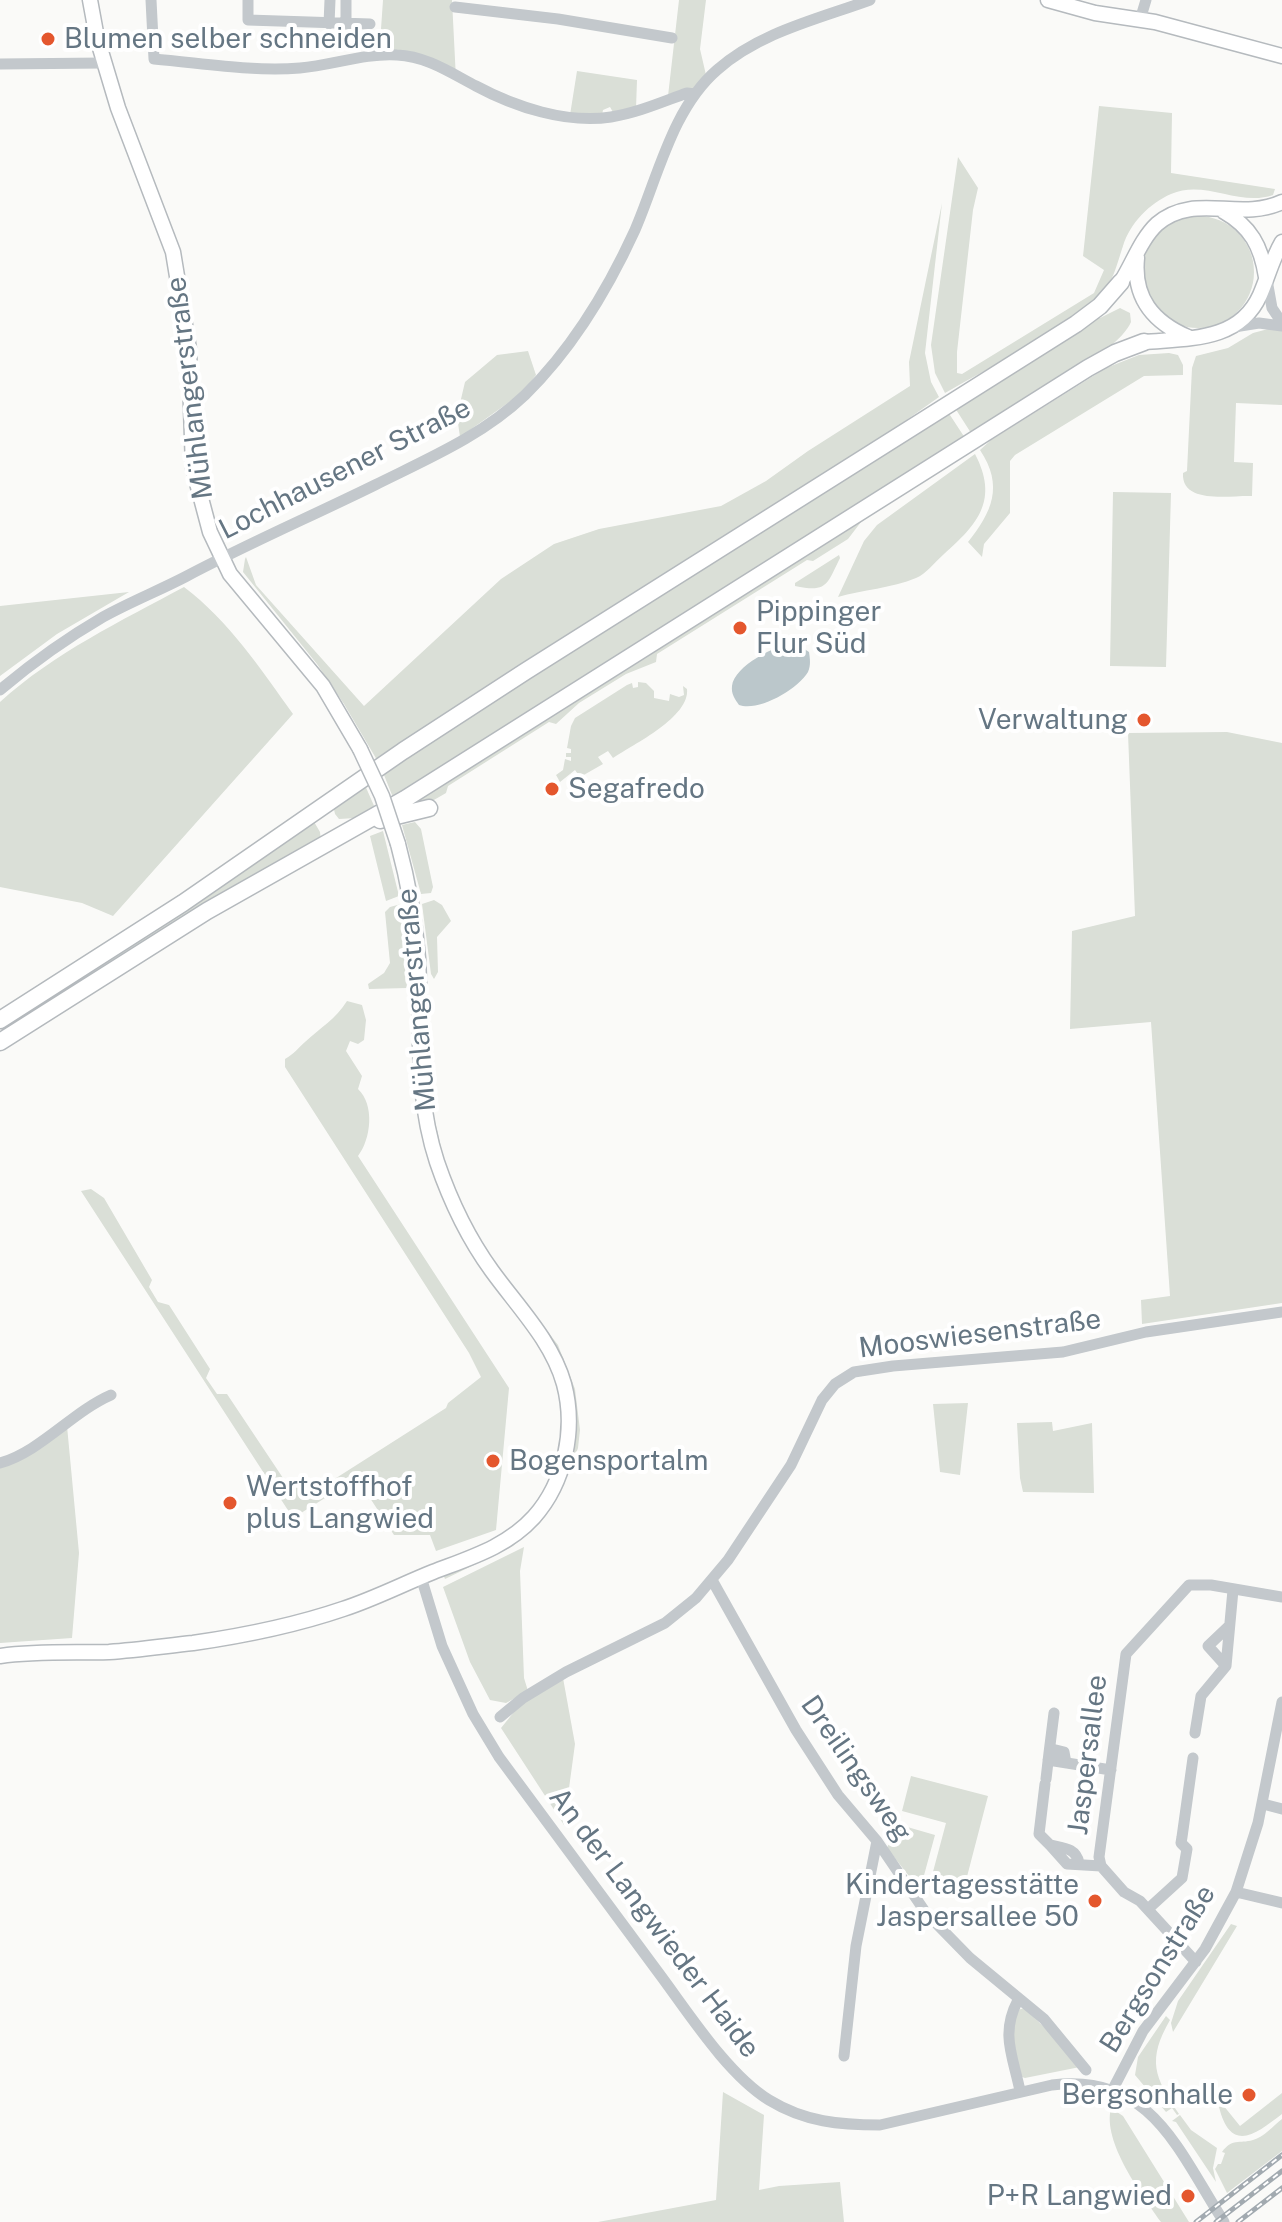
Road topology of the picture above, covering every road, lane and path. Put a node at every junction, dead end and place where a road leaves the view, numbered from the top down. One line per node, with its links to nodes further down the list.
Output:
1 (90, 0): 17 (main road, Mühlangerstraße)
2 (151, 0): 19 (street)
3 (248, 0): 12 (street)
4 (330, 0): 12 (street)
5 (346, 0): 13 (street)
6 (870, 0): 19 (street, Lochhausener Straße)
7 (1048, 0): 11 (main road)
8 (1146, 0): 11 (street)
9 (498, 5): 10 (street); 15 (street)
10 (455, 7)
11 (1140, 20): 16 (main road)
12 (329, 24): 13 (street)
13 (346, 24): 14 (street)
14 (370, 24)
15 (672, 38)
16 (1282, 56)
17 (103, 63): 18 (street); 32 (main road, Mühlangerstraße)
18 (0, 64)
19 (695, 94): 32 (street, Lochhausener Straße)
20 (1282, 202): 21 (main road)
21 (1221, 210): 23 (main road); 24 (main road)
22 (1282, 242): 24 (main road)
23 (1137, 254): 25 (main road); 28 (main road)
24 (1266, 278): 26 (street); 27 (main road)
25 (1121, 282): 36 (highway)
26 (1282, 325): 27 (street)
27 (1234, 327): 28 (main road)
28 (1189, 338): 29 (main road)
29 (1144, 342): 30 (highway)
30 (895, 491): 31 (highway); 35 (highway)
31 (866, 523)
32 (221, 559): 33 (street, Lochhausener Straße); 41 (main road, Mühlangerstraße, bridge)
33 (0, 690)
34 (429, 808): 35 (highway)
35 (359, 825): 37 (highway)
36 (0, 1020)
37 (0, 1042)
38 (1282, 1312): 42 (street, Mooswiesenstraße)
39 (111, 1395): 40 (street)
40 (0, 1463)
41 (421, 1577): 46 (main road, Mühlangerstraße); 67 (street, An der Langwieder Haide)
42 (712, 1580): 50 (street, Mooswiesenstraße); 57 (street, Dreilingsweg)
43 (1233, 1590): 44 (street, Jaspersallee); 45 (street); 54 (street, Jaspersallee)
44 (1282, 1597)
45 (1228, 1627): 47 (street); 47 (street)
46 (0, 1656)
47 (1226, 1666): 51 (street)
48 (1282, 1702): 55 (street, Bergsonstraße)
49 (1054, 1713): 52 (street)
50 (500, 1717)
51 (1195, 1733)
52 (1049, 1757): 54 (street); 58 (street)
53 (1193, 1758): 61 (street)
54 (1111, 1770): 58 (street, Jaspersallee)
55 (1263, 1804): 56 (street); 59 (street, Bergsonstraße)
56 (1282, 1809)
57 (877, 1841): 63 (street, Dreilingsweg); 64 (street)
58 (1101, 1866): 61 (street, Jaspersallee)
59 (1236, 1892): 60 (street); 62 (street, Bergsonstraße)
60 (1282, 1903)
61 (1148, 1909): 62 (street, Jaspersallee)
62 (1196, 1962): 66 (street, Bergsonstraße)
63 (1018, 2000): 65 (street, Dreilingsweg); 67 (street)
64 (844, 2056)
65 (1086, 2070)
66 (1113, 2089): 67 (street, An der Langwieder Haide); 68 (street, Bergsonstraße)
67 (1020, 2091)
68 (1224, 2222)

